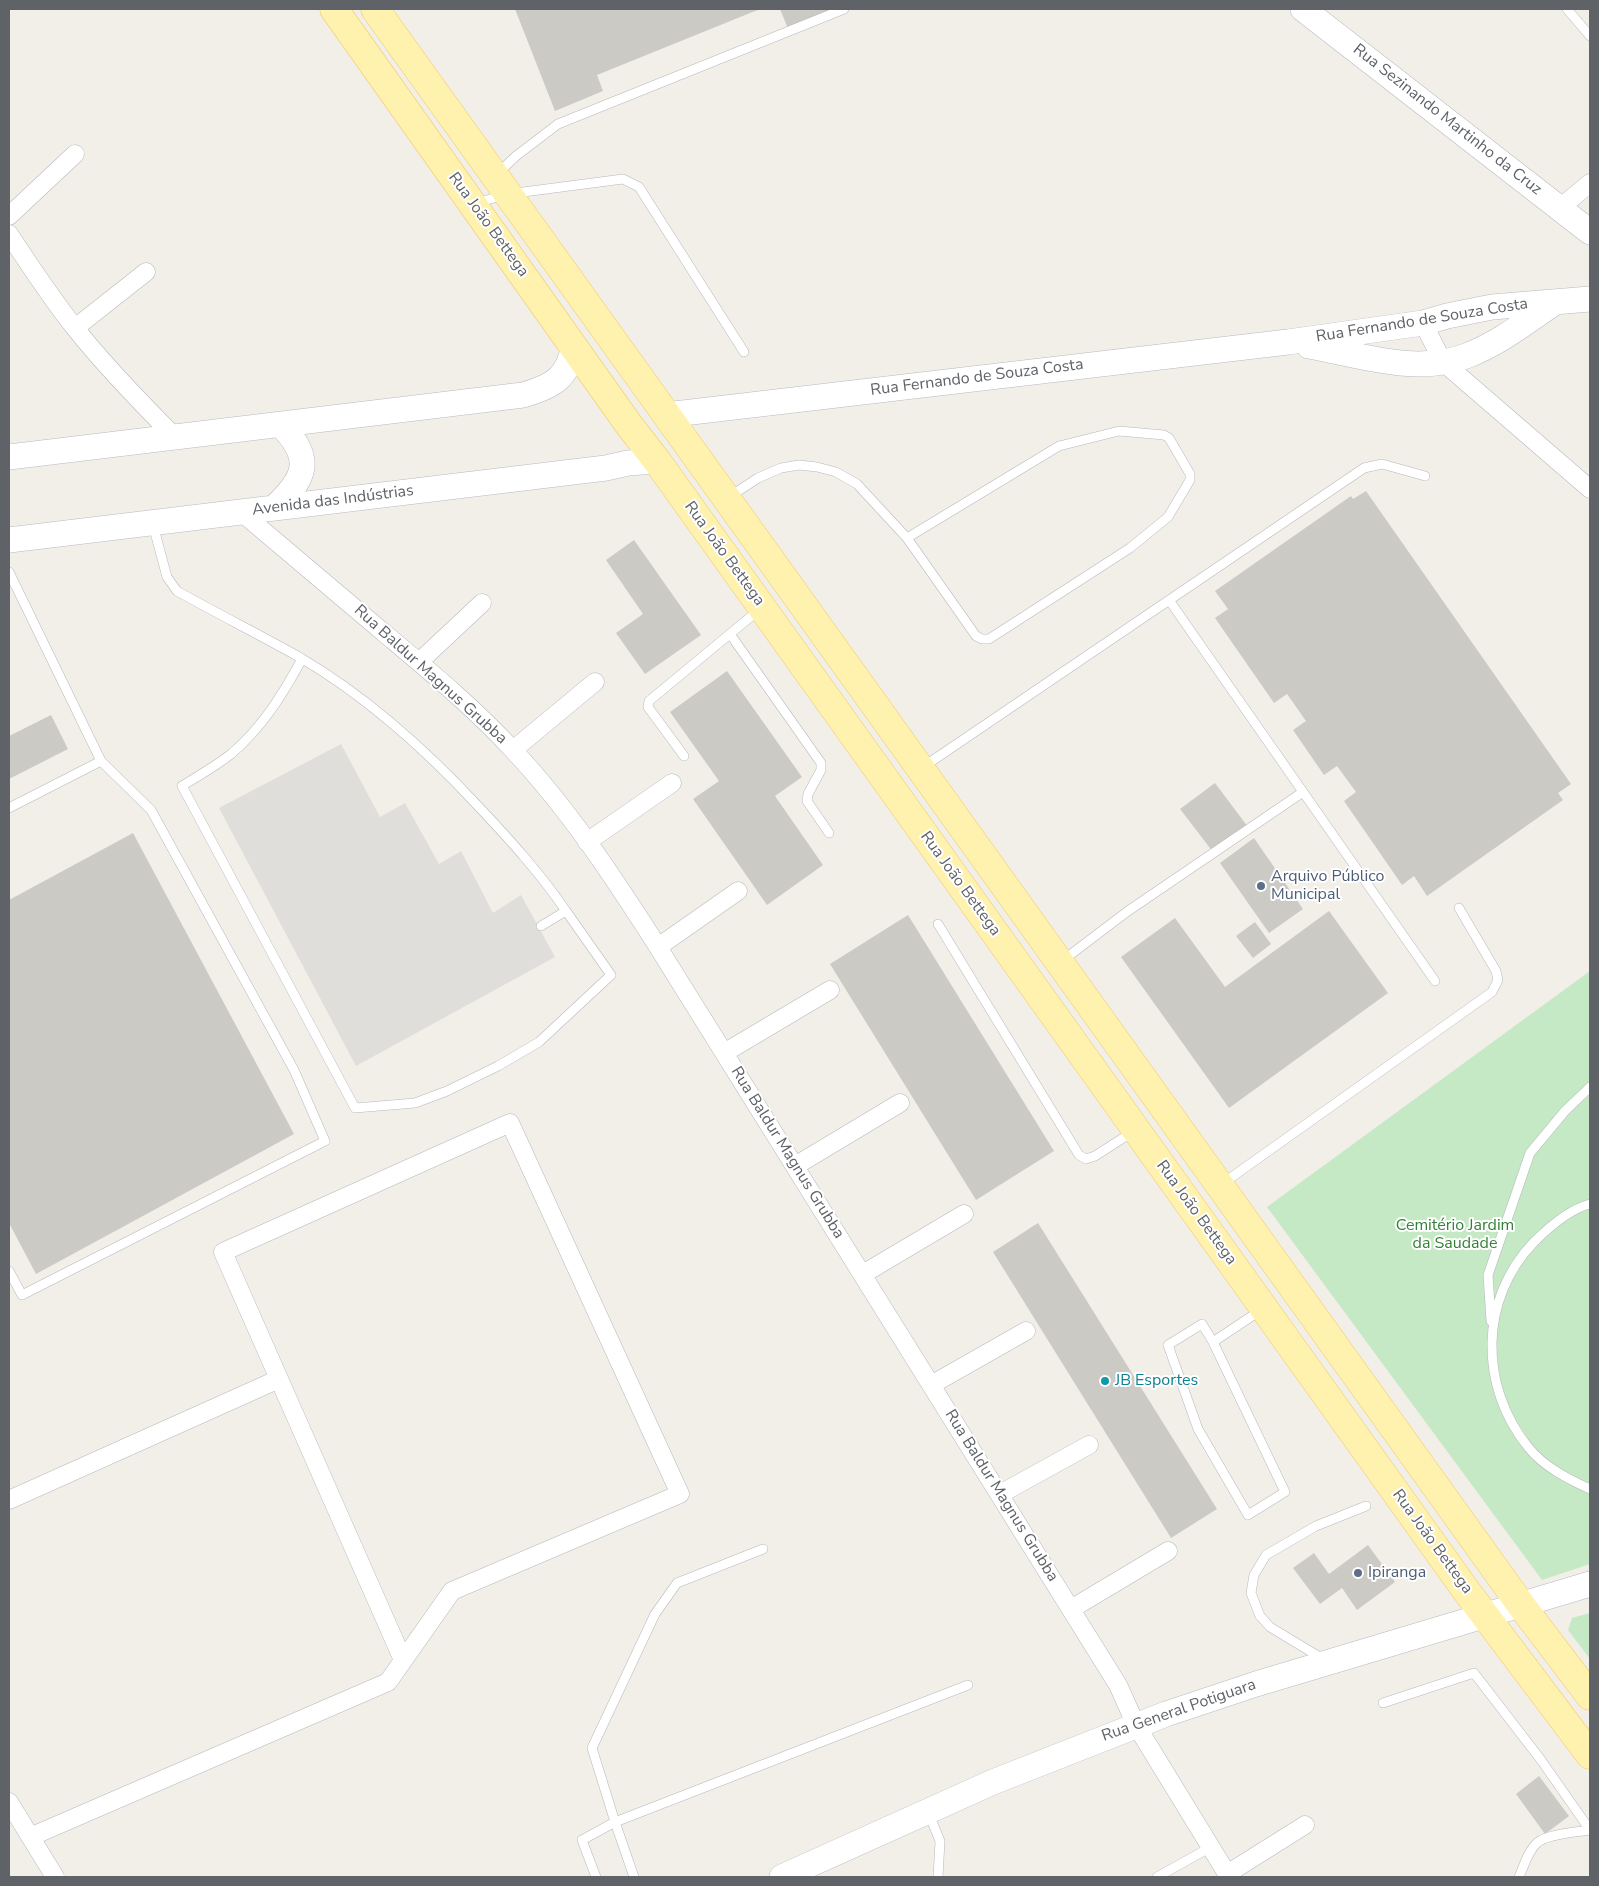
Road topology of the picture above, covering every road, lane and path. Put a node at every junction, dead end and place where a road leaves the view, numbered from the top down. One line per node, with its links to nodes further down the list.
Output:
1 (334, 9): 10 (main road, Rua João Bettega)
2 (844, 9): 9 (lane)
3 (1303, 9): 11 (main road, Rua Sezinando Martinho da Cruz)
4 (1567, 9): 6 (lane)
5 (383, 13): 9 (main road, Rua João Bettega)
6 (1590, 36)
7 (75, 154): 12 (street)
8 (1590, 183): 11 (street)
9 (502, 185): 10 (main road); 22 (lane); 24 (main road, Rua João Bettega)
10 (470, 200): 21 (main road, Rua João Bettega)
11 (1560, 208): 13 (main road, Rua Sezinando Martinho da Cruz)
12 (9, 216)
13 (1590, 232)
14 (9, 234): 19 (street)
15 (146, 272): 19 (street)
16 (1590, 299): 17 (main road, Rua Fernando de Souza Costa)
17 (1556, 302): 18 (main road, Rua Fernando de Souza Costa); 23 (main road, Rua Fernando de Souza Costa)
18 (1423, 323): 20 (main road, Rua Fernando de Souza Costa); 23 (street)
19 (75, 328): 26 (street)
20 (1288, 342): 23 (main road, Rua Fernando de Souza Costa); 24 (main road, Rua Fernando de Souza Costa)
21 (574, 345): 25 (main road); 28 (main road, Rua João Bettega)
22 (744, 352)
23 (1443, 362): 30 (street)
24 (666, 415): 31 (main road, Rua João Bettega)
25 (281, 424): 26 (main road); 32 (main road)
26 (175, 437): 27 (main road)
27 (9, 457)
28 (658, 462): 32 (main road, Avenida das Indústrias); 34 (main road, Rua João Bettega)
29 (1425, 476): 39 (lane)
30 (1590, 489)
31 (727, 498): 34 (main road); 36 (lane); 49 (main road, Rua João Bettega)
32 (274, 508): 33 (main road, Avenida das Indústrias)
33 (241, 512): 35 (main road, Avenida das Indústrias); 44 (street, Rua Baldur Magnus Grubba)
34 (698, 518): 41 (main road, Rua João Bettega)
35 (152, 522): 37 (main road, Avenida das Indústrias); 43 (lane)
36 (907, 538): 36 (lane)
37 (9, 540)
38 (9, 572): 48 (lane)
39 (1169, 600): 49 (lane); 51 (lane)
40 (482, 604): 44 (street)
41 (762, 608): 42 (lane); 65 (main road, Rua João Bettega)
42 (730, 634): 47 (lane); 53 (lane)
43 (302, 659): 57 (lane); 57 (lane)
44 (419, 662): 46 (street, Rua Baldur Magnus Grubba)
45 (595, 682): 46 (street)
46 (513, 750): 54 (street, Rua Baldur Magnus Grubba)
47 (684, 756)
48 (101, 761): 52 (lane); 76 (lane)
49 (921, 769): 61 (main road, Rua João Bettega)
50 (672, 784): 54 (street)
51 (1303, 792): 61 (lane); 62 (lane)
52 (9, 808)
53 (828, 833)
54 (587, 842): 60 (street, Rua Baldur Magnus Grubba)
55 (738, 891): 60 (street)
56 (1459, 908): 73 (lane)
57 (566, 911): 59 (lane)
58 (938, 924): 71 (lane)
59 (541, 926)
60 (658, 947): 67 (street, Rua Baldur Magnus Grubba)
61 (1060, 962): 64 (main road, Rua João Bettega)
62 (1435, 981)
63 (830, 990): 67 (street)
64 (1089, 1003): 65 (main road); 66 (main road, Rua João Bettega)
65 (1061, 1024): 68 (main road, Rua João Bettega)
66 (1112, 1036): 68 (main road); 73 (main road, Rua João Bettega)
67 (724, 1053): 72 (street, Rua Baldur Magnus Grubba)
68 (1085, 1056): 71 (main road, Rua João Bettega)
69 (1590, 1087): 80 (lane)
70 (900, 1103): 72 (street)
71 (1136, 1130): 78 (main road, Rua João Bettega)
72 (795, 1166): 77 (street, Rua Baldur Magnus Grubba)
73 (1220, 1186): 92 (main road, Rua João Bettega)
74 (1590, 1204): 80 (lane)
75 (964, 1214): 77 (street)
76 (9, 1271)
77 (863, 1274): 83 (street, Rua Baldur Magnus Grubba)
78 (1264, 1308): 81 (lane); 94 (main road, Rua João Bettega)
79 (1026, 1331): 83 (street)
80 (1491, 1332): 85 (lane)
81 (1213, 1342): 81 (lane)
82 (279, 1379): 87 (street); 95 (street); 95 (street)
83 (931, 1385): 86 (street, Rua Baldur Magnus Grubba)
84 (1089, 1445): 86 (street)
85 (1590, 1489)
86 (1000, 1494): 93 (street, Rua Baldur Magnus Grubba)
87 (9, 1500)
88 (1366, 1506): 96 (lane)
89 (763, 1548): 104 (lane)
90 (1168, 1551): 93 (street)
91 (1590, 1584): 92 (main road, Rua General Potiguara)
92 (1521, 1605): 94 (main road, Rua General Potiguara); 98 (main road, Rua João Bettega)
93 (1071, 1609): 100 (street, Rua Baldur Magnus Grubba)
94 (1485, 1616): 96 (main road, Rua General Potiguara); 101 (main road, Rua João Bettega)
95 (403, 1660): 107 (street)
96 (1329, 1663): 100 (main road, Rua General Potiguara)
97 (968, 1685): 104 (lane)
98 (1590, 1696)
99 (1383, 1703): 106 (lane)
100 (1136, 1725): 103 (main road, Rua General Potiguara); 108 (street, Rua Baldur Magnus Grubba)
101 (1590, 1755)
102 (9, 1802): 107 (street)
103 (928, 1810): 113 (main road, Rua General Potiguara); 114 (lane)
104 (615, 1822): 111 (lane); 112 (lane)
105 (1305, 1825): 109 (street)
106 (1590, 1830): 116 (lane)
107 (30, 1837): 110 (street)
108 (1211, 1847): 109 (street, Rua Baldur Magnus Grubba); 115 (lane)
109 (1228, 1876)
110 (55, 1877)
111 (596, 1877)
112 (634, 1877)
113 (782, 1877)
114 (938, 1877)
115 (1157, 1877)
116 (1519, 1877)

